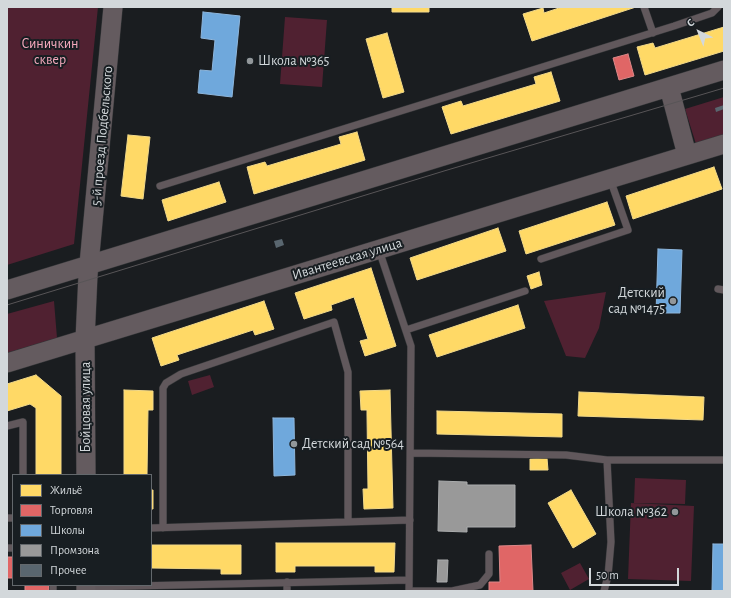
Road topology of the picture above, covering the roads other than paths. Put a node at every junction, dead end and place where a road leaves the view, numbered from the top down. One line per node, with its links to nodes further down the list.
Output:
1 (113, 7): 13 (street, 5-й проезд Подбельского)
2 (644, 7): 4 (lane)
3 (718, 7): 4 (lane)
4 (653, 33): 10 (lane)
5 (724, 70): 6 (street)
6 (669, 87): 8 (street); 13 (street)
7 (724, 144): 8 (street, Ивантеевская улица)
8 (687, 155): 9 (street, Ивантеевская улица)
9 (610, 179): 11 (street, Ивантеевская улица); 12 (lane)
10 (160, 186)
11 (379, 249): 16 (lane); 17 (street, Ивантеевская улица)
12 (541, 259)
13 (89, 265): 14 (street); 17 (street, 5-й проезд Подбельского)
14 (7, 290)
15 (525, 291): 16 (lane)
16 (406, 330): 20 (lane)
17 (85, 340): 18 (street, Ивантеевская улица); 24 (street, Бойцовая улица)
18 (7, 363)
19 (7, 426): 23 (lane)
20 (411, 453): 21 (lane); 25 (lane)
21 (607, 460): 22 (lane); 36 (lane)
22 (724, 460)
23 (23, 474)
24 (86, 474)
25 (410, 520): 26 (lane); 30 (lane)
26 (348, 522): 28 (lane); 28 (lane)
27 (152, 528): 28 (lane)
28 (163, 528)
29 (489, 554): 35 (lane)
30 (409, 580): 31 (lane); 35 (lane)
31 (287, 582): 33 (lane); 34 (lane)
32 (86, 588): 33 (lane)
33 (214, 588)
34 (287, 591)
35 (409, 591)
36 (604, 591)

